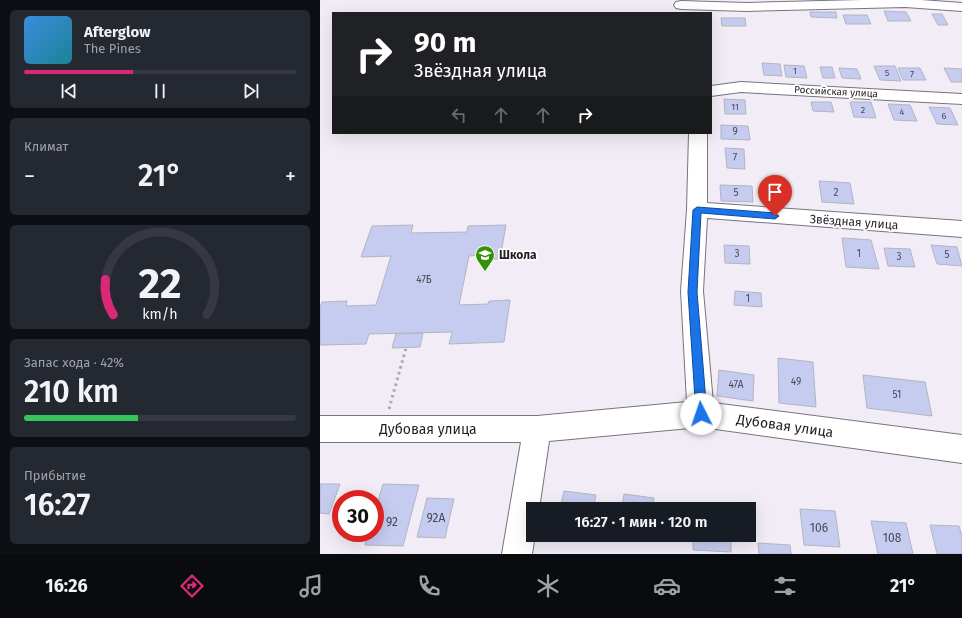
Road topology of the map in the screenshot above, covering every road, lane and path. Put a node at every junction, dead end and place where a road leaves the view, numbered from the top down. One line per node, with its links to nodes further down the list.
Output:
1 (681, 6): 2 (street)
2 (962, 7)
3 (712, 79): 4 (street)
4 (741, 87): 5 (street, Российская улица); 6 (street, Российская улица)
5 (712, 91)
6 (962, 99)
7 (698, 134): 8 (street)
8 (697, 210): 9 (street, Звёздная улица); 11 (street)
9 (962, 230)
10 (406, 348): 13 (path)
11 (701, 414): 14 (street, Дубовая улица); 15 (street, Дубовая улица)
12 (320, 429): 13 (street, Дубовая улица)
13 (384, 429): 14 (street, Дубовая улица)
14 (537, 429): 16 (street)
15 (962, 449)
16 (517, 554)

